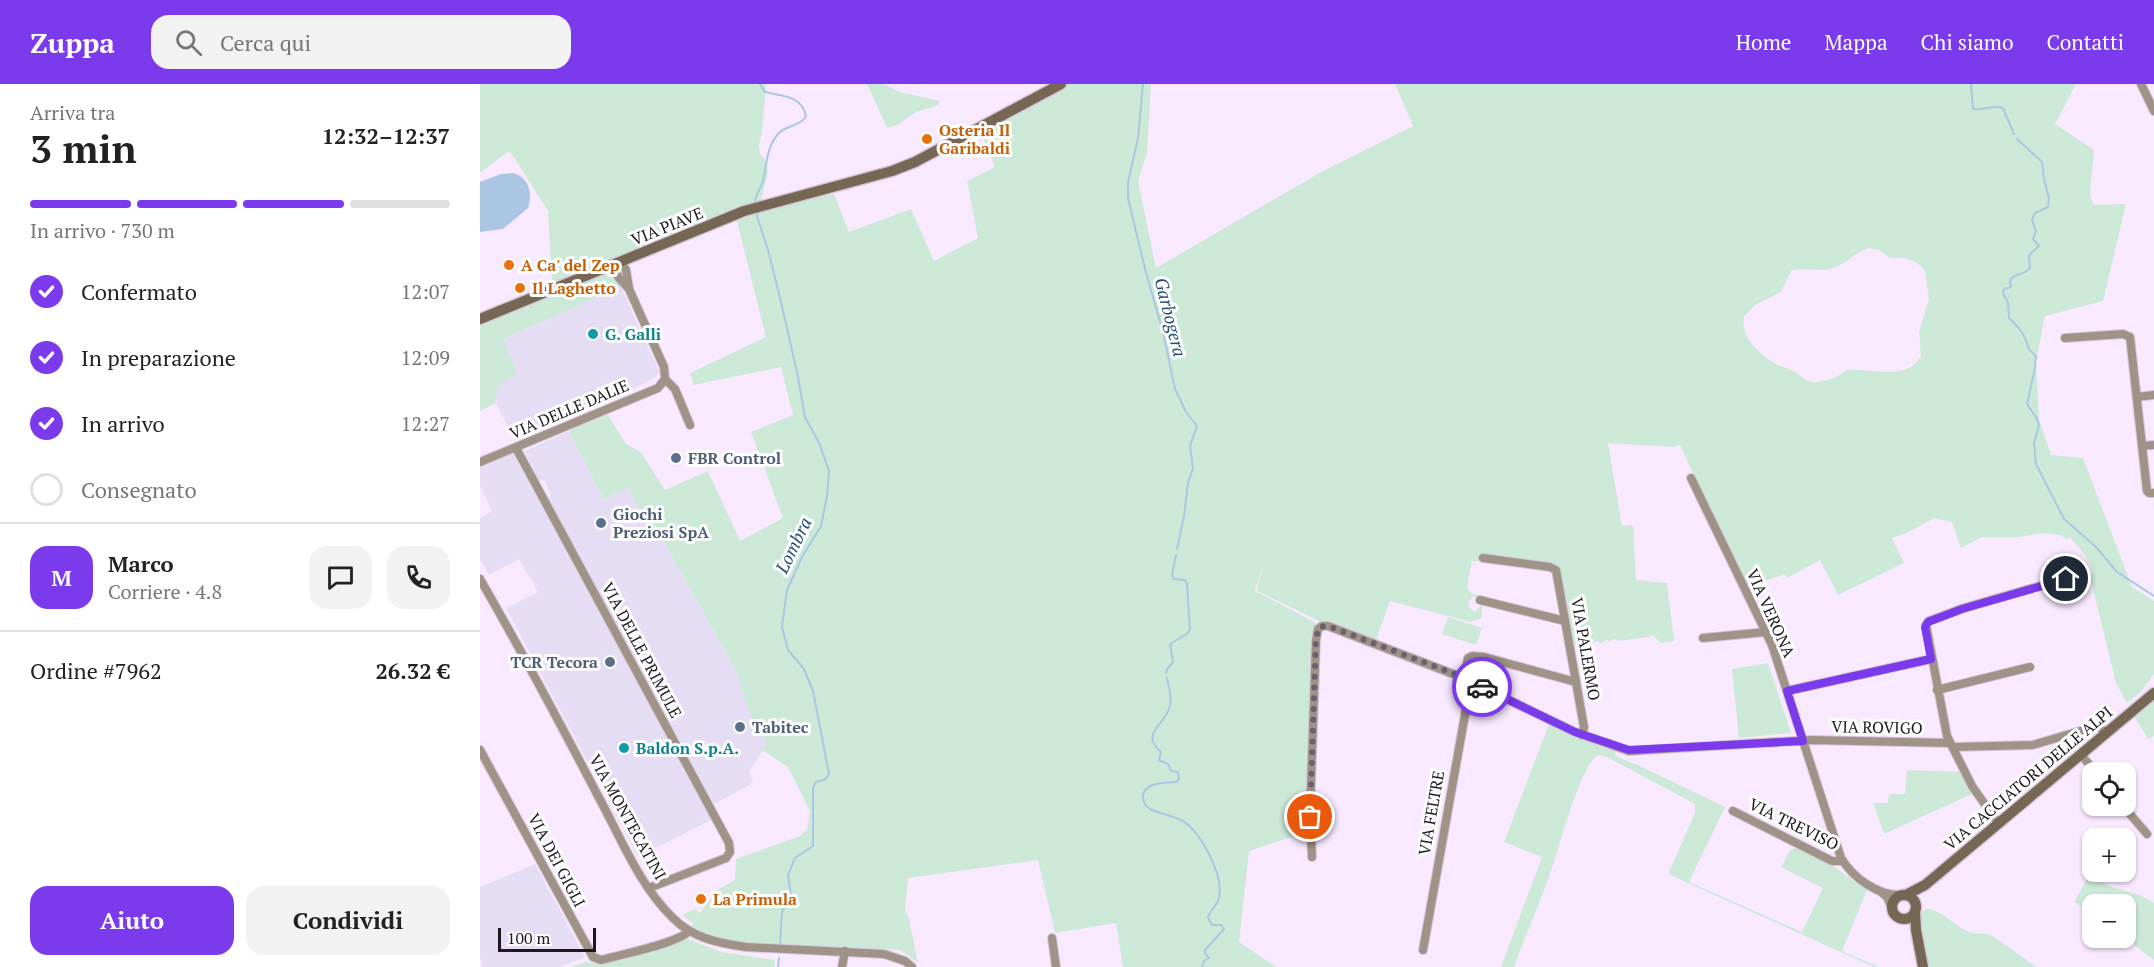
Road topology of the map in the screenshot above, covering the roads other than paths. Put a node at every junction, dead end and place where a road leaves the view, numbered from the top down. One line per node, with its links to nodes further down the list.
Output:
1 (1061, 84): 4 (street, VIA PIAVE)
2 (2141, 84): 3 (street)
3 (2154, 111)
4 (616, 263): 5 (street, VIA PIAVE); 7 (street)
5 (480, 319)
6 (2065, 338): 9 (street)
7 (664, 380): 10 (street); 13 (street, VIA DELLE DALIE)
8 (2154, 395): 9 (street)
9 (2137, 397): 11 (street)
10 (690, 425)
11 (2142, 446): 12 (street); 16 (street)
12 (2154, 446)
13 (516, 448): 14 (street, VIA DELLE DALIE); 45 (street, VIA DELLE PRIMULE)
14 (480, 462)
15 (1691, 478): 22 (street, VIA VERONA)
16 (2151, 493)
17 (1484, 558): 21 (street, VIA PALERMO)
18 (2085, 573): 24 (street)
19 (480, 579): 45 (street, VIA MONTECATINI)
20 (1480, 600): 21 (street)
21 (1566, 621): 27 (street, VIA PALERMO)
22 (1766, 632): 23 (street); 29 (street, VIA VERONA)
23 (1703, 638)
24 (1931, 659): 28 (street); 29 (street)
25 (2030, 667): 28 (street)
26 (1467, 680): 27 (street); 32 (street, VIA ROVIGO); 42 (street, VIA ROVIGO); 54 (street, VIA FELTRE)
27 (1576, 682): 32 (street, VIA PALERMO)
28 (1937, 690): 34 (street)
29 (1787, 691): 33 (street, VIA VERONA)
30 (2153, 693): 31 (street, VIA CACCIATORI DELLE ALPI)
31 (2106, 732): 34 (street, VIA ROVIGO); 36 (street, VIA CACCIATORI DELLE ALPI)
32 (1582, 735): 33 (street, VIA ROVIGO)
33 (1803, 741): 34 (street, VIA ROVIGO); 43 (street, VIA VERONA)
34 (1952, 745): 40 (street)
35 (480, 750): 51 (street, VIA DEI GIGLI)
36 (2080, 754): 37 (street); 40 (street, VIA CACCIATORI DELLE ALPI)
37 (2087, 762)
38 (1733, 811): 43 (street, VIA TREVISO)
39 (2132, 816): 41 (street)
40 (1998, 823): 44 (street, VIA CACCIATORI DELLE ALPI)
41 (2147, 834)
42 (1312, 856)
43 (1843, 861): 46 (street, VIA VERONA)
44 (1925, 885): 47 (street, VIA CACCIATORI DELLE ALPI); 49 (street, VIA CACCIATORI DELLE ALPI)
45 (649, 888): 51 (street, VIA MONTECATINI)
46 (1876, 888): 47 (street, VIA VERONA); 48 (street, VIA VERONA)
47 (1904, 895): 48 (street, VIA CACCIATORI DELLE ALPI); 49 (street)
48 (1892, 908): 50 (street)
49 (1916, 908): 50 (street); 53 (street)
50 (1900, 918): 53 (street)
51 (689, 931): 55 (street, VIA MONTECATINI)
52 (1052, 938): 58 (street)
53 (1918, 938): 59 (street)
54 (1423, 950)
55 (845, 951): 56 (street, VIA MONTECATINI); 57 (street)
56 (908, 964)
57 (842, 967)
58 (1056, 967)
59 (1923, 967)

